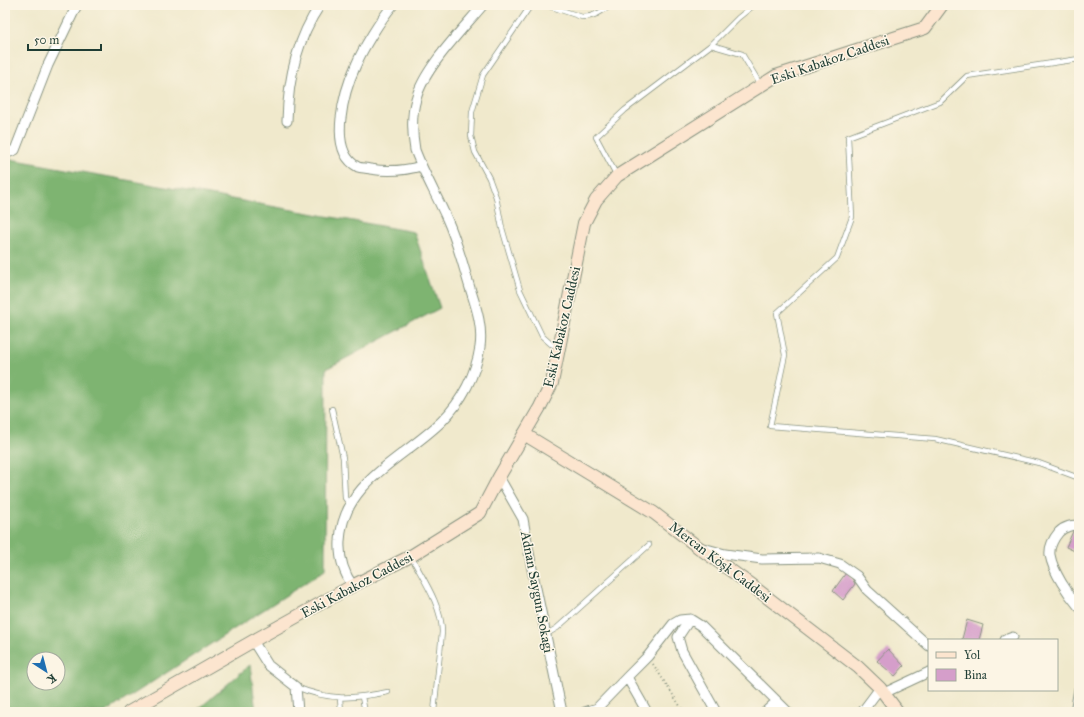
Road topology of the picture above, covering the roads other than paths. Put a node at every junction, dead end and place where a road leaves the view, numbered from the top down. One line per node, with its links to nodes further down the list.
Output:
1 (77, 5): 14 (street)
2 (320, 5): 13 (street)
3 (393, 5): 15 (street)
4 (483, 5): 15 (street)
5 (531, 5): 17 (lane)
6 (546, 5): 7 (lane)
7 (611, 5)
8 (754, 5): 10 (lane)
9 (942, 5): 12 (street, Eski Kabakoz Caddesi)
10 (711, 45): 12 (lane); 16 (lane)
11 (1079, 59): 21 (lane)
12 (760, 86): 16 (street, Eski Kabakoz Caddesi)
13 (287, 121)
14 (5, 154)
15 (421, 166): 22 (street)
16 (617, 176): 17 (street, Eski Kabakoz Caddesi)
17 (560, 348): 19 (street, Eski Kabakoz Caddesi)
18 (332, 409): 22 (lane)
19 (524, 434): 20 (street, Eski Kabakoz Caddesi); 25 (street, Mercan Köşk Caddesi)
20 (499, 477): 26 (street, Eski Kabakoz Caddesi); 30 (street, Adnan Saygun Sokagi)
21 (1079, 478)
22 (350, 505): 27 (street)
23 (1079, 526): 28 (street)
24 (649, 545): 30 (lane)
25 (698, 547): 32 (street); 37 (street, Mercan Köşk Caddesi)
26 (411, 556): 27 (street, Eski Kabakoz Caddesi); 46 (lane)
27 (353, 586): 31 (street, Eski Kabakoz Caddesi)
28 (1078, 606)
29 (690, 619): 34 (street); 41 (street); 50 (street)
30 (545, 635): 47 (street, Adnan Saygun Sokagi)
31 (253, 641): 35 (street); 42 (street, Eski Kabakoz Caddesi)
32 (928, 645)
33 (928, 672): 37 (street)
34 (627, 677): 48 (street); 49 (street)
35 (296, 687): 40 (lane); 43 (street)
36 (1079, 689): 55 (street)
37 (882, 690): 53 (street); 54 (street, Mercan Köşk Caddesi)
38 (388, 692): 39 (lane)
39 (362, 697): 40 (lane); 45 (lane)
40 (340, 698): 44 (lane)
41 (777, 701): 51 (street); 52 (street)
42 (129, 712)
43 (298, 712)
44 (341, 712)
45 (365, 712)
46 (434, 712)
47 (562, 712)
48 (585, 712)
49 (647, 712)
50 (716, 712)
51 (765, 712)
52 (788, 712)
53 (862, 712)
54 (898, 712)
55 (1075, 712)

